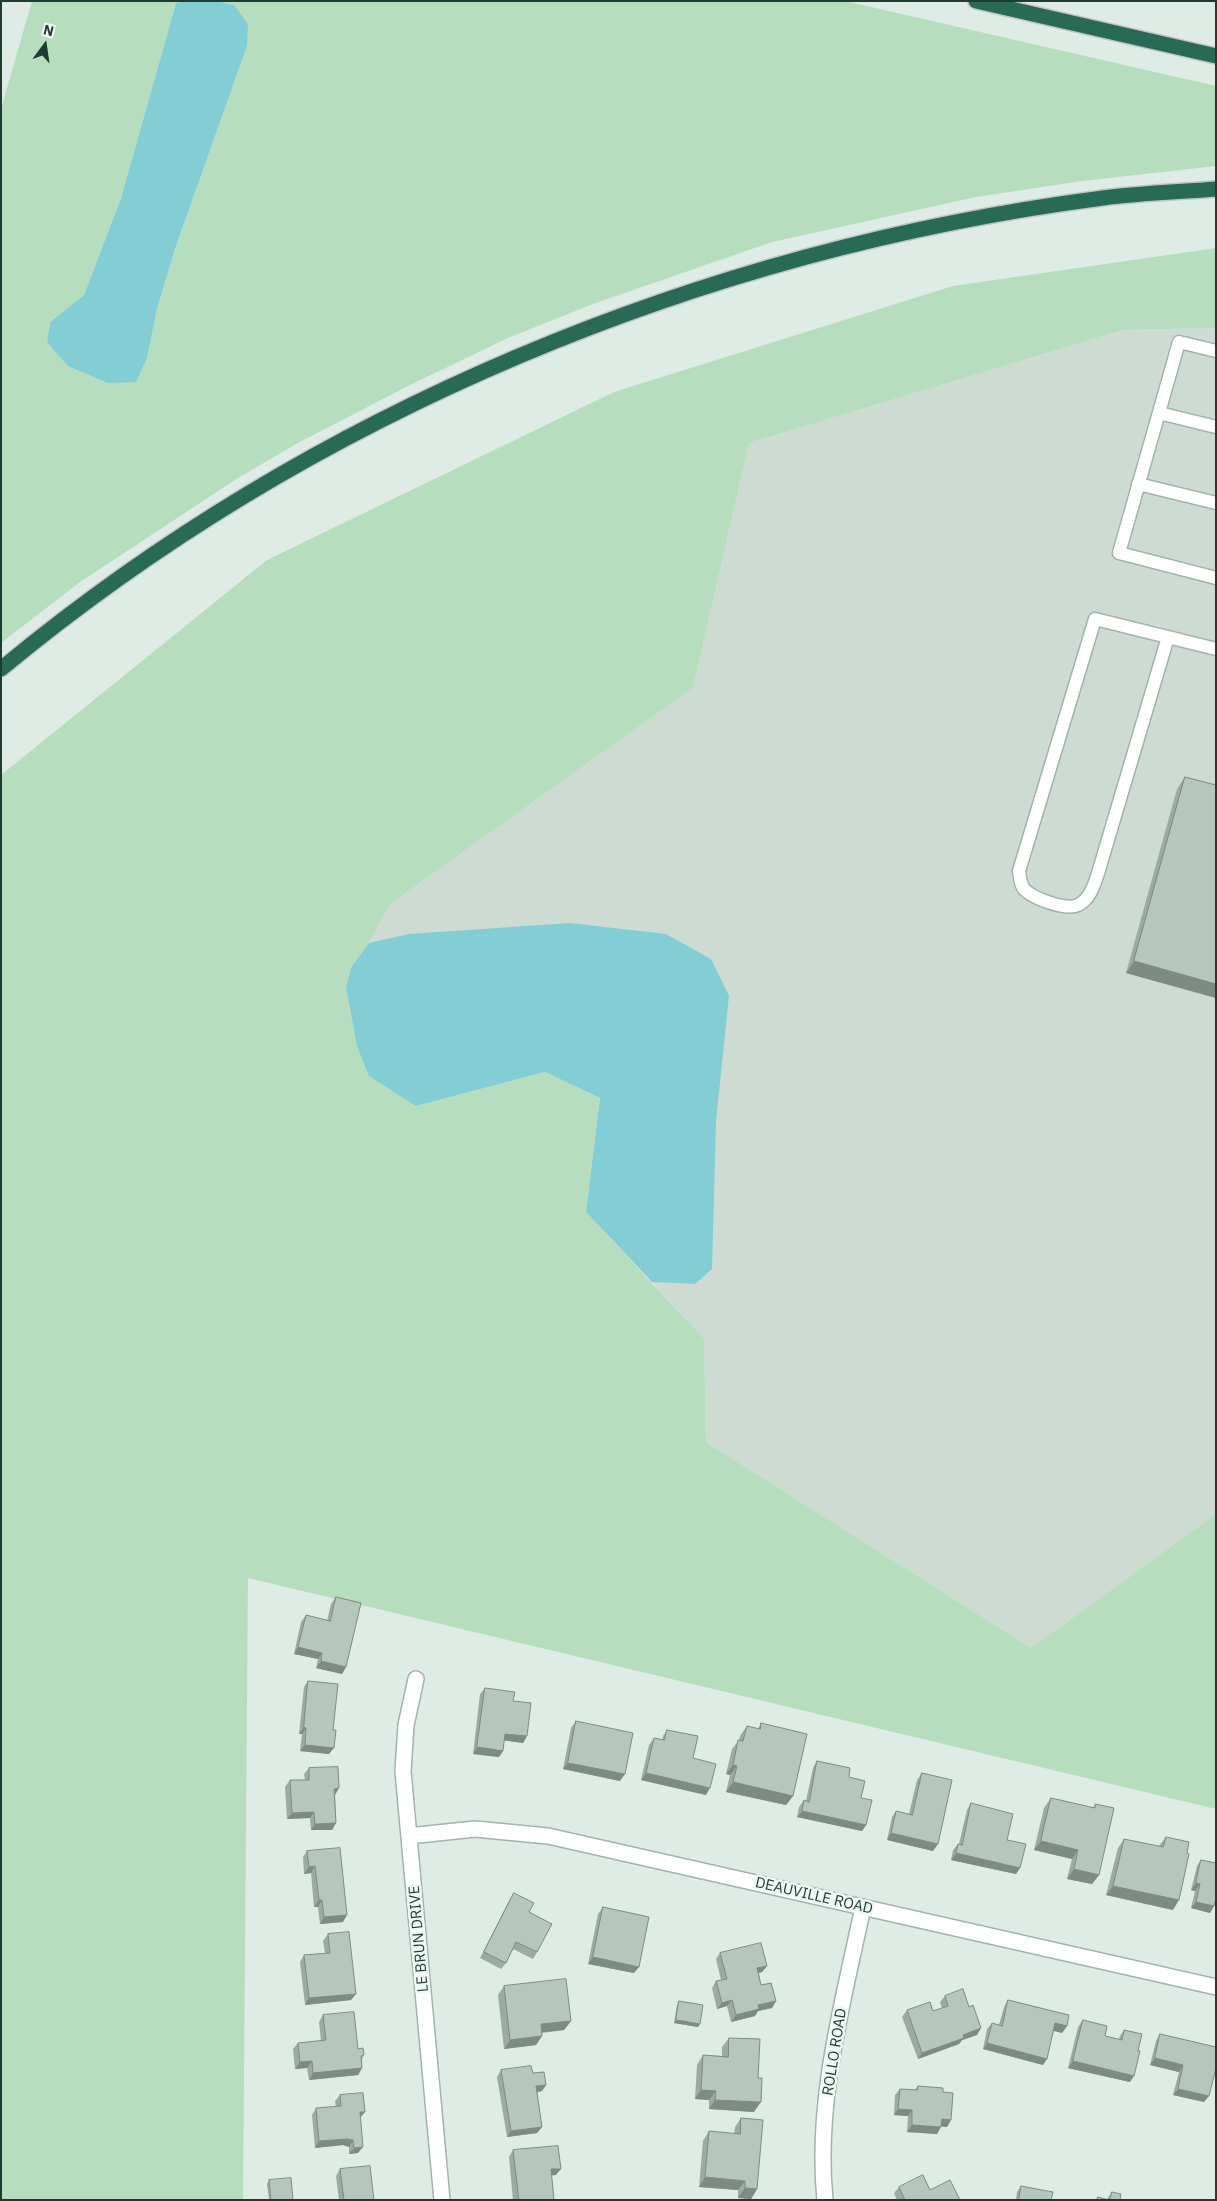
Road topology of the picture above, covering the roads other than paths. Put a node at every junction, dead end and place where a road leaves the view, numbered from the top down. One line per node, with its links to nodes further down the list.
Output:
1 (976, 1): 2 (highway)
2 (1216, 56)
3 (1216, 189): 12 (highway)
4 (1216, 351): 5 (lane)
5 (1159, 413): 6 (lane); 7 (lane)
6 (1216, 427)
7 (1138, 484): 8 (lane); 9 (lane)
8 (1216, 503)
9 (1216, 578)
10 (1168, 637): 10 (lane); 11 (lane)
11 (1216, 649)
12 (1, 669)
13 (416, 1679): 14 (street, LE BRUN DRIVE)
14 (409, 1836): 15 (street, DEAUVILLE ROAD); 17 (street, LE BRUN DRIVE)
15 (863, 1907): 16 (street, DEAUVILLE ROAD); 18 (street, ROLLO ROAD)
16 (1216, 1987)
17 (442, 2200)
18 (825, 2200)

